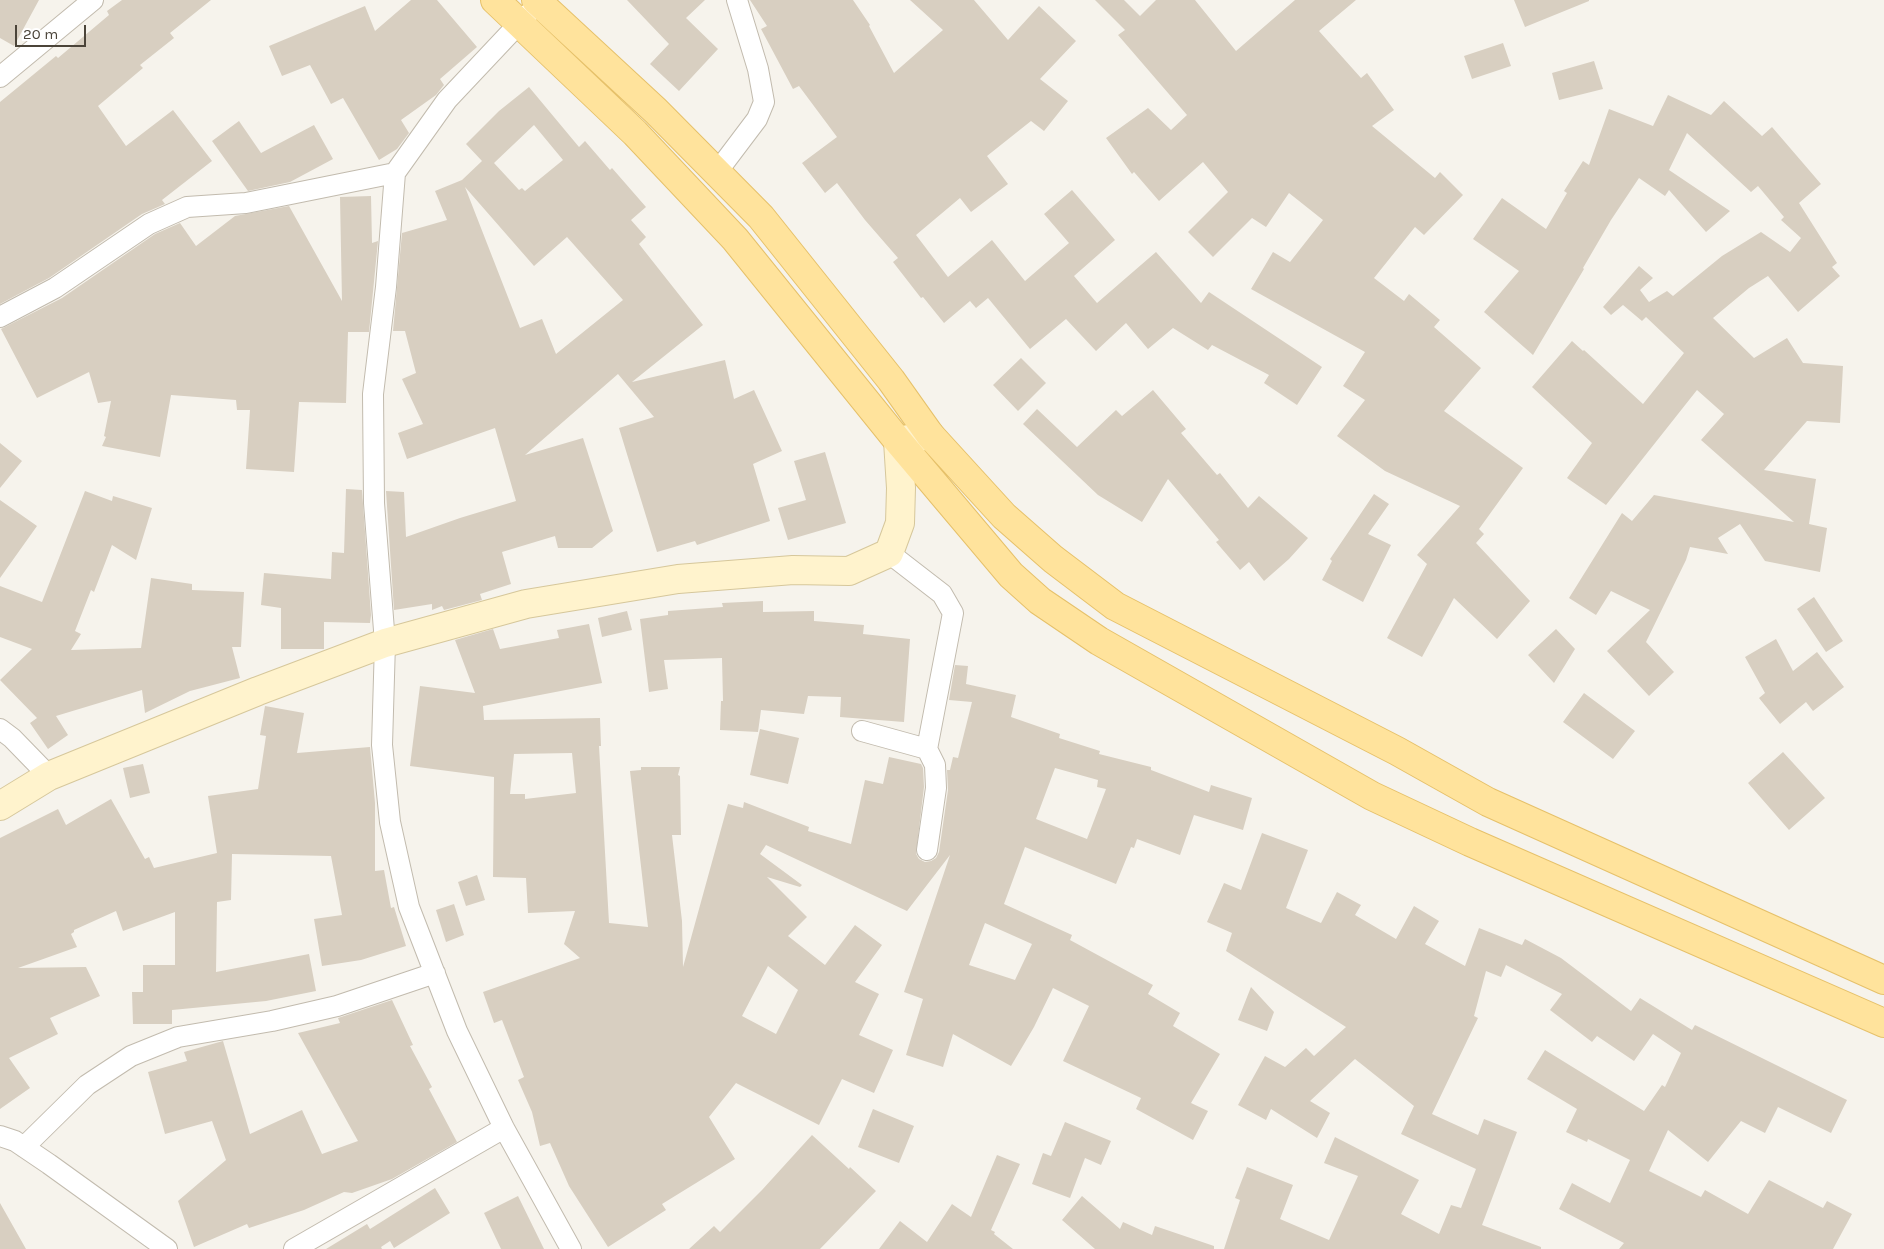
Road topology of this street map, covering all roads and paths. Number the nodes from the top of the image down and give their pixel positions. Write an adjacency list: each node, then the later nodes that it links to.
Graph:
1 (93, 0): 6 (street)
2 (495, 0): 5 (main road)
3 (737, 0): 7 (street)
4 (537, 1): 5 (street); 7 (main road)
5 (520, 23): 8 (street); 11 (main road)
6 (0, 77)
7 (717, 172): 10 (main road)
8 (395, 173): 9 (street); 13 (street)
9 (0, 317)
10 (930, 435): 11 (street); 21 (main road)
11 (898, 441): 12 (street); 22 (main road)
12 (889, 554): 13 (street); 16 (street)
13 (385, 644): 17 (street); 20 (street)
14 (0, 729): 17 (street)
15 (862, 731): 16 (street)
16 (927, 749): 19 (street)
17 (48, 776): 18 (street)
18 (0, 806)
19 (927, 850)
20 (435, 973): 23 (street); 25 (street)
21 (1884, 980)
22 (1884, 1023)
23 (504, 1128): 27 (street); 28 (street)
24 (0, 1136): 25 (street)
25 (24, 1147): 26 (street)
26 (167, 1249)
27 (294, 1249)
28 (571, 1249)

